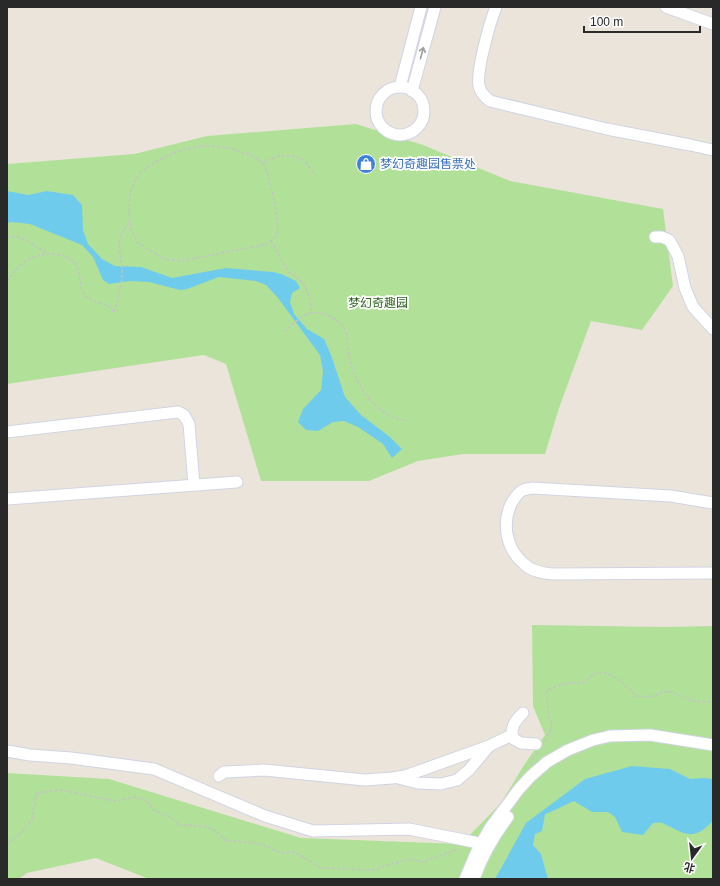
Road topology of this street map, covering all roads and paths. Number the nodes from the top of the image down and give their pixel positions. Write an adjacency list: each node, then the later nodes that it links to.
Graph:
1 (421, 7): 6 (street)
2 (435, 7): 7 (street, one-way to 2)
3 (496, 7): 8 (street)
4 (666, 7): 5 (street)
5 (713, 24)
6 (400, 87): 7 (street); 7 (street)
7 (412, 91)
8 (713, 150)
9 (262, 163): 10 (path); 11 (path); 14 (path)
10 (316, 175)
11 (130, 220): 14 (path); 15 (path)
12 (7, 237): 15 (path)
13 (655, 237): 18 (street)
14 (271, 241): 17 (path)
15 (49, 254): 16 (path)
16 (7, 281)
17 (312, 313): 19 (path); 20 (path)
18 (713, 329)
19 (285, 332)
20 (408, 421)
21 (7, 432): 23 (street)
22 (237, 482): 23 (street)
23 (194, 485): 24 (street)
24 (7, 499)
25 (713, 503): 26 (street)
26 (713, 572)
27 (713, 702): 30 (path)
28 (523, 713): 29 (street)
29 (512, 735): 30 (street); 32 (street)
30 (540, 745): 35 (path)
31 (713, 745): 40 (street)
32 (489, 746): 37 (street); 37 (street)
33 (7, 751): 38 (street)
34 (713, 752): 40 (street)
35 (527, 768)
36 (218, 776): 37 (street)
37 (398, 778)
38 (470, 841): 39 (path); 40 (street)
39 (7, 844)
40 (485, 844): 41 (street); 42 (street)
41 (466, 879)
42 (474, 879)

